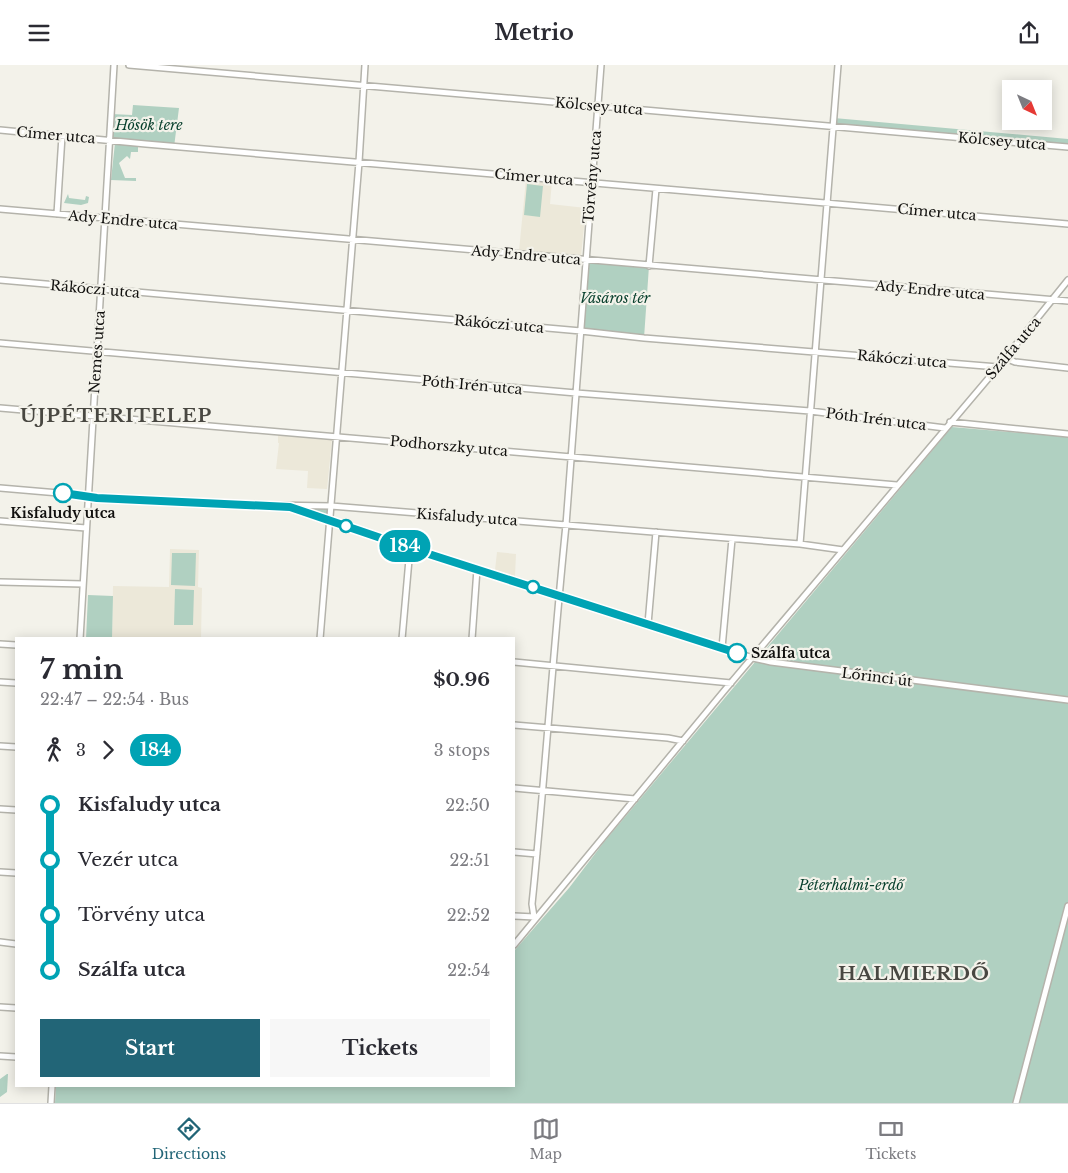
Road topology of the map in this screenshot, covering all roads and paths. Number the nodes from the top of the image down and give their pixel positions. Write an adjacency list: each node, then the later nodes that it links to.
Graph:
1 (114, 65): 11 (street, Nemes utca)
2 (129, 65): 6 (street, Kölcsey utca)
3 (365, 65): 6 (street)
4 (601, 65): 7 (street, Törvény utca)
5 (838, 65): 8 (street)
6 (363, 86): 7 (street, Kölcsey utca); 13 (street)
7 (598, 106): 8 (street, Kölcsey utca); 14 (street, Törvény utca)
8 (833, 127): 12 (street, Kölcsey utca); 16 (street)
9 (0, 130): 10 (street, Címer utca)
10 (62, 136): 11 (street, Címer utca); 18 (street)
11 (109, 141): 13 (street, Címer utca); 19 (street, Nemes utca)
12 (1068, 147)
13 (359, 162): 14 (street, Címer utca); 21 (street)
14 (591, 182): 15 (street, Címer utca); 22 (street, Törvény utca)
15 (656, 189): 16 (street, Címer utca); 23 (street)
16 (828, 203): 20 (street, Címer utca); 25 (street)
17 (0, 209): 18 (street, Ady Endre utca)
18 (57, 214): 19 (street, Ady Endre utca)
19 (106, 218): 21 (street, Ady Endre utca); 27 (street, Nemes utca)
20 (1068, 224)
21 (353, 240): 22 (street, Ady Endre utca); 30 (street)
22 (586, 260): 23 (street, Ady Endre utca); 31 (street, Törvény utca)
23 (649, 266): 25 (street, Ady Endre utca)
24 (0, 280): 27 (street, Rákóczi utca)
25 (821, 280): 28 (street, Ady Endre utca); 33 (street)
26 (1068, 280): 28 (street, Szálfa utca)
27 (100, 289): 30 (street, Rákóczi utca); 34 (street, Nemes utca)
28 (1052, 300): 29 (street, Ady Endre utca); 35 (street, Szálfa utca)
29 (1068, 301)
30 (346, 311): 31 (street, Rákóczi utca); 38 (street)
31 (581, 331): 33 (street, Rákóczi utca); 39 (street, Törvény utca)
32 (0, 343): 34 (street, Póth Irén utca)
33 (816, 351): 36 (street, Rákóczi utca); 41 (street)
34 (97, 352): 38 (street, Póth Irén utca); 42 (street, Nemes utca)
35 (1005, 358): 36 (street, Szálfa utca); 37 (street)
36 (998, 367): 43 (street, Szálfa utca)
37 (1068, 368)
38 (341, 373): 39 (street, Póth Irén utca); 46 (street)
39 (576, 393): 41 (street, Póth Irén utca); 47 (street, Törvény utca)
40 (0, 408): 42 (street, Podhorszky utca)
41 (810, 411): 44 (street, Póth Irén utca); 48 (street)
42 (92, 416): 46 (street, Podhorszky utca); 51 (street, Nemes utca)
43 (950, 422): 44 (street, Szálfa utca); 45 (street)
44 (944, 428): 49 (street, Szálfa utca)
45 (1068, 434)
46 (337, 436): 47 (street, Podhorszky utca); 52 (street)
47 (571, 457): 48 (street, Podhorszky utca); 56 (street, Törvény utca)
48 (806, 477): 49 (street, Podhorszky utca); 60 (street)
49 (897, 485): 62 (street, Szálfa utca)
50 (0, 488): 51 (street, Kisfaludy utca)
51 (88, 496): 53 (street, Kisfaludy utca); 57 (street, Nemes utca)
52 (331, 506): 53 (street, Kisfaludy utca); 55 (street); 56 (street, Kisfaludy utca)
53 (290, 507): 55 (street, Lőrinci út)
54 (0, 521): 57 (street)
55 (330, 521): 61 (street, Lőrinci út); 69 (street)
56 (566, 525): 58 (street, Kisfaludy utca); 66 (street, Törvény utca)
57 (86, 528): 65 (street, Nemes utca)
58 (656, 532): 59 (street, Kisfaludy utca); 67 (street)
59 (732, 539): 60 (street, Kisfaludy utca); 74 (street)
60 (800, 544): 62 (street, Kisfaludy utca)
61 (410, 548): 63 (street, Lőrinci út); 70 (street)
62 (843, 550): 75 (street, Szálfa utca)
63 (477, 569): 66 (street, Lőrinci út); 71 (street)
64 (0, 582): 65 (street)
65 (83, 584): 68 (street, Nemes utca)
66 (559, 595): 67 (street, Lőrinci út); 77 (street, Törvény utca)
67 (648, 624): 74 (street, Lőrinci út)
68 (80, 637)
69 (320, 637)
70 (402, 637)
71 (472, 637)
72 (0, 644): 73 (street)
73 (15, 645)
74 (722, 648): 75 (street, Lőrinci út)
75 (753, 658): 80 (street, Szálfa utca); 81 (street, Lőrinci út)
76 (515, 662): 77 (street)
77 (553, 665): 80 (street); 83 (street, Törvény utca)
78 (0, 682): 79 (street)
79 (15, 683)
80 (731, 683): 84 (street, Szálfa utca)
81 (1068, 700)
82 (515, 725): 83 (street)
83 (549, 728): 84 (street); 88 (street, Törvény utca)
84 (683, 741): 89 (street, Szálfa utca)
85 (0, 746): 86 (street)
86 (15, 747)
87 (515, 788): 88 (street)
88 (544, 791): 89 (street); 93 (street, Törvény utca)
89 (635, 799): 98 (street, Szálfa utca)
90 (0, 809): 91 (street)
91 (15, 810)
92 (515, 852): 93 (street)
93 (538, 854): 98 (street, Törvény utca)
94 (0, 872): 95 (street)
95 (15, 873)
96 (1068, 906): 108 (street)
97 (515, 916): 98 (street)
98 (536, 918): 101 (street, Szálfa utca)
99 (0, 942): 100 (street)
100 (15, 944)
101 (515, 944)
102 (0, 1007): 103 (street)
103 (15, 1008)
104 (0, 1056): 105 (street)
105 (15, 1057)
106 (52, 1087): 107 (street)
107 (51, 1103)
108 (1016, 1103)

